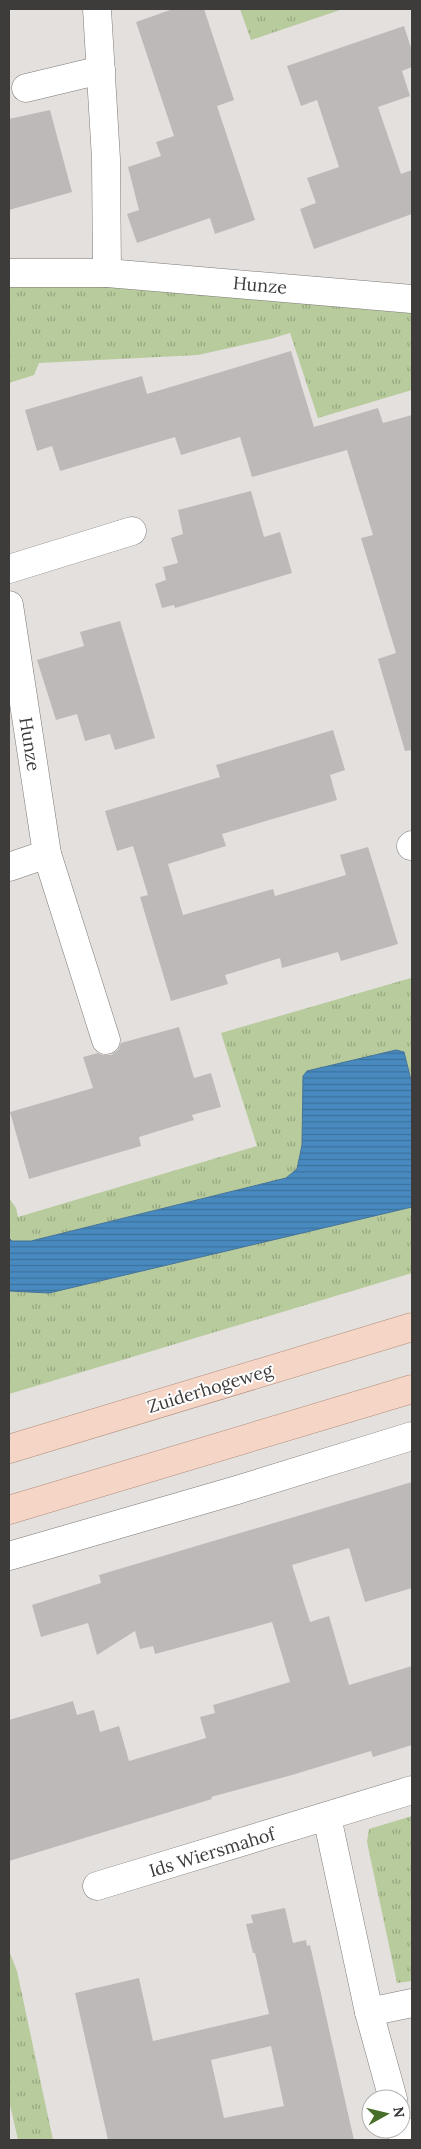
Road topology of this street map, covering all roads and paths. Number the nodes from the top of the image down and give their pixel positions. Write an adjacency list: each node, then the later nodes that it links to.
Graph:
1 (96, 9): 2 (street)
2 (101, 70): 3 (street); 5 (street)
3 (26, 88)
4 (9, 273): 5 (street, Hunze)
5 (107, 273): 6 (street, Hunze)
6 (412, 299)
7 (132, 531): 8 (street)
8 (9, 569)
9 (9, 605): 10 (street, Hunze)
10 (47, 854): 11 (street); 12 (street, Hunze)
11 (9, 866)
12 (106, 1040)
13 (412, 1327): 16 (main road, Zuiderhogeweg)
14 (412, 1389): 17 (main road)
15 (412, 1436): 18 (street)
16 (9, 1449)
17 (9, 1510)
18 (9, 1556)
19 (412, 1790): 20 (street, Ids Wiersmahof)
20 (327, 1817): 21 (street, Ids Wiersmahof); 23 (street)
21 (97, 1886)
22 (412, 2003): 23 (street)
23 (369, 2012): 24 (street)
24 (390, 2089)

